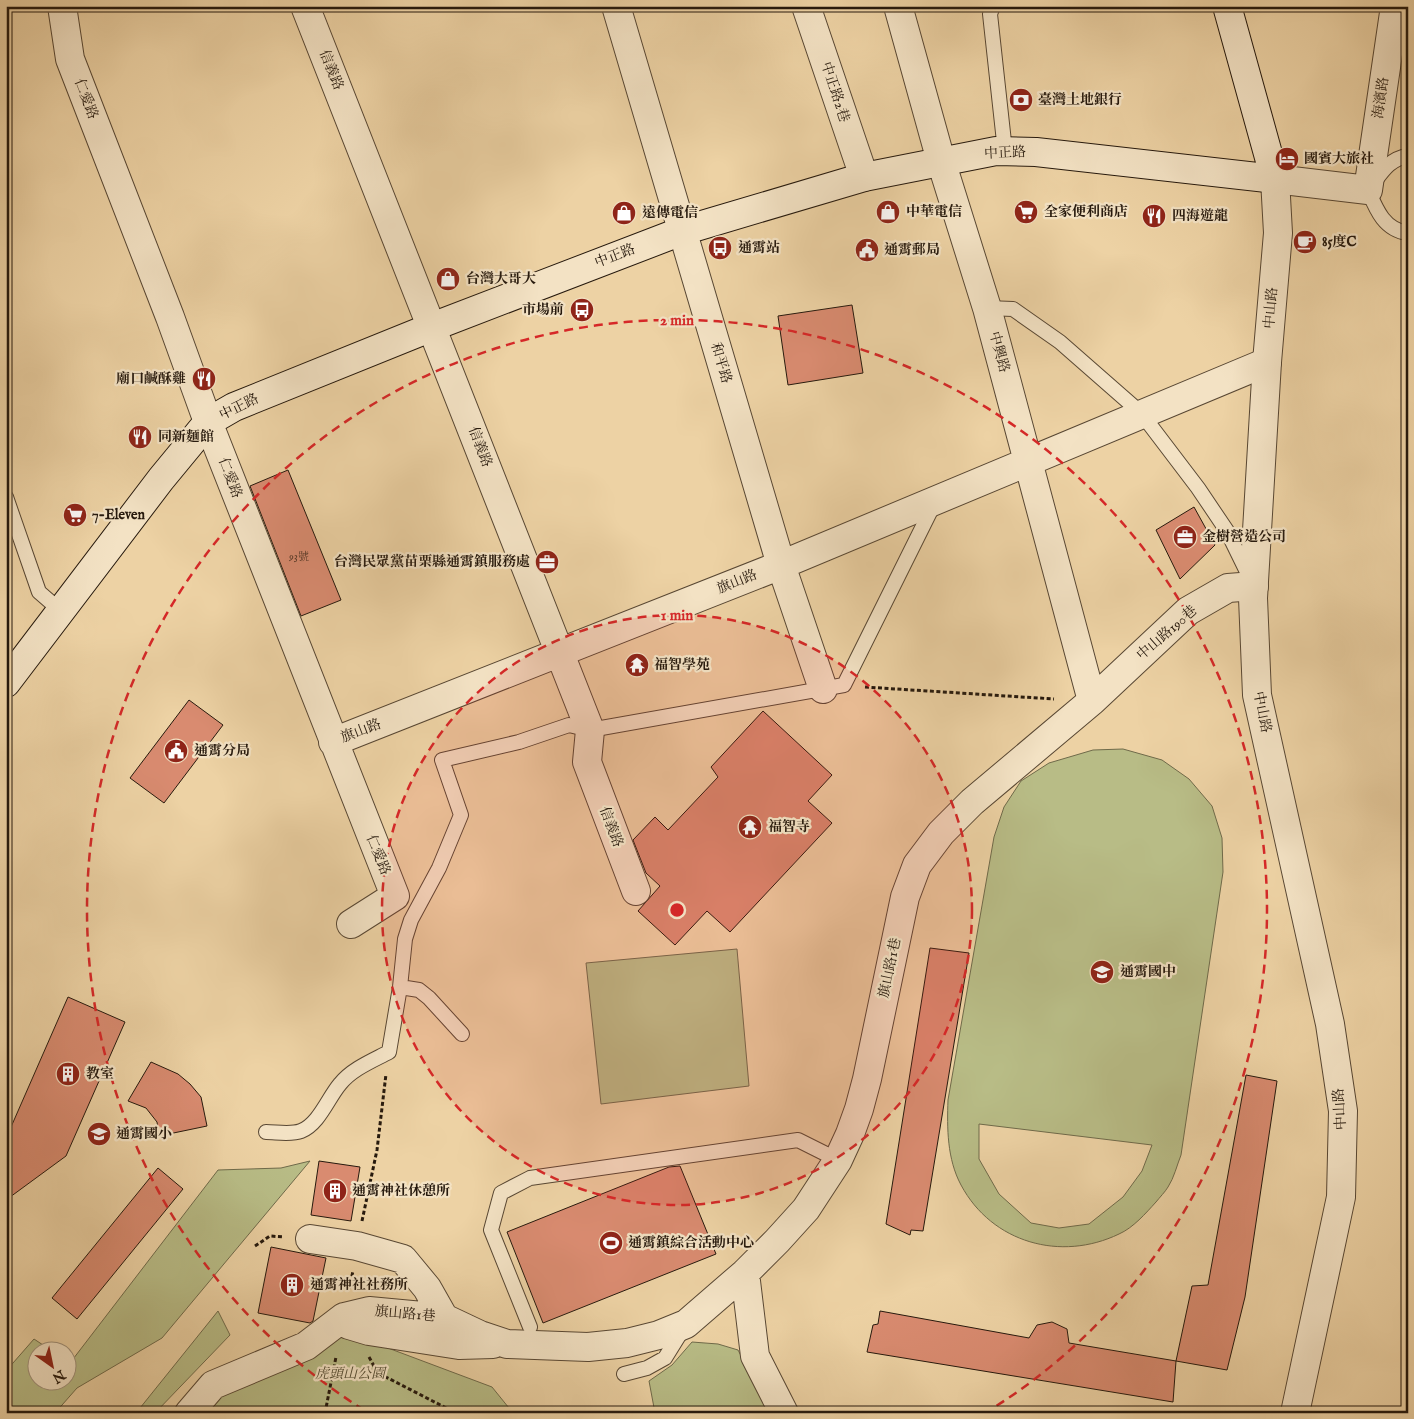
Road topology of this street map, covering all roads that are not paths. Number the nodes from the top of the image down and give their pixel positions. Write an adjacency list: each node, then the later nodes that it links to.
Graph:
1 (62, 6): 21 (street, 仁愛路)
2 (305, 6): 18 (street, 信義路)
3 (616, 6): 15 (street, 和平路)
4 (806, 6): 12 (street, 中正路2巷)
5 (898, 6): 11 (street, 中興路)
6 (993, 6): 9 (lane)
7 (1227, 6): 13 (street, 中山路)
8 (1395, 6): 14 (street, 海濱路)
9 (1005, 151): 11 (street, 中正路); 13 (street, 中正路)
10 (1408, 156): 14 (lane)
11 (941, 161): 12 (street, 中正路); 17 (street, 中興路)
12 (864, 177): 15 (street, 中正路)
13 (1275, 179): 14 (street, 中正路); 19 (street, 中山路)
14 (1368, 190): 16 (lane)
15 (682, 231): 18 (street, 中正路); 25 (street, 和平路)
16 (1408, 233)
17 (987, 308): 20 (lane); 22 (street, 中興路)
18 (432, 327): 21 (street, 中正路); 28 (street, 信義路)
19 (1266, 362): 20 (street, 旗山路); 26 (street, 中山路)
20 (1141, 413): 22 (street, 旗山路); 26 (lane)
21 (208, 422): 27 (street, 中正路); 33 (street, 仁愛路)
22 (1028, 462): 24 (street, 旗山路); 31 (street, 中興路)
23 (6, 497): 27 (lane)
24 (936, 500): 25 (street, 旗山路); 30 (lane)
25 (781, 564): 28 (street, 旗山路); 30 (street, 和平路)
26 (1254, 586): 31 (street, 中山路190巷); 50 (street, 中山路)
27 (62, 612): 29 (street, 中正路)
28 (560, 653): 32 (street, 信義路); 33 (street, 旗山路)
29 (6, 683)
30 (834, 687): 32 (lane)
31 (1092, 701): 39 (street, 旗山路1巷)
32 (590, 730): 34 (street, 信義路); 36 (lane)
33 (333, 742): 35 (street, 仁愛路)
34 (636, 891)
35 (351, 924)
36 (400, 987): 37 (lane); 38 (lane)
37 (462, 1034)
38 (266, 1132)
39 (838, 1160): 41 (street, 旗山路1巷); 45 (lane)
40 (310, 1239): 42 (street)
41 (745, 1273): 44 (street, 旗山路1巷); 49 (street)
42 (444, 1318): 43 (street, 旗山路1巷); 46 (street, 旗山路1巷)
43 (346, 1321): 46 (street); 48 (street, 旗山路1巷)
44 (686, 1324): 46 (street, 旗山路1巷); 47 (lane)
45 (530, 1326)
46 (507, 1344)
47 (624, 1374)
48 (189, 1413)
49 (784, 1413)
50 (1295, 1413)

